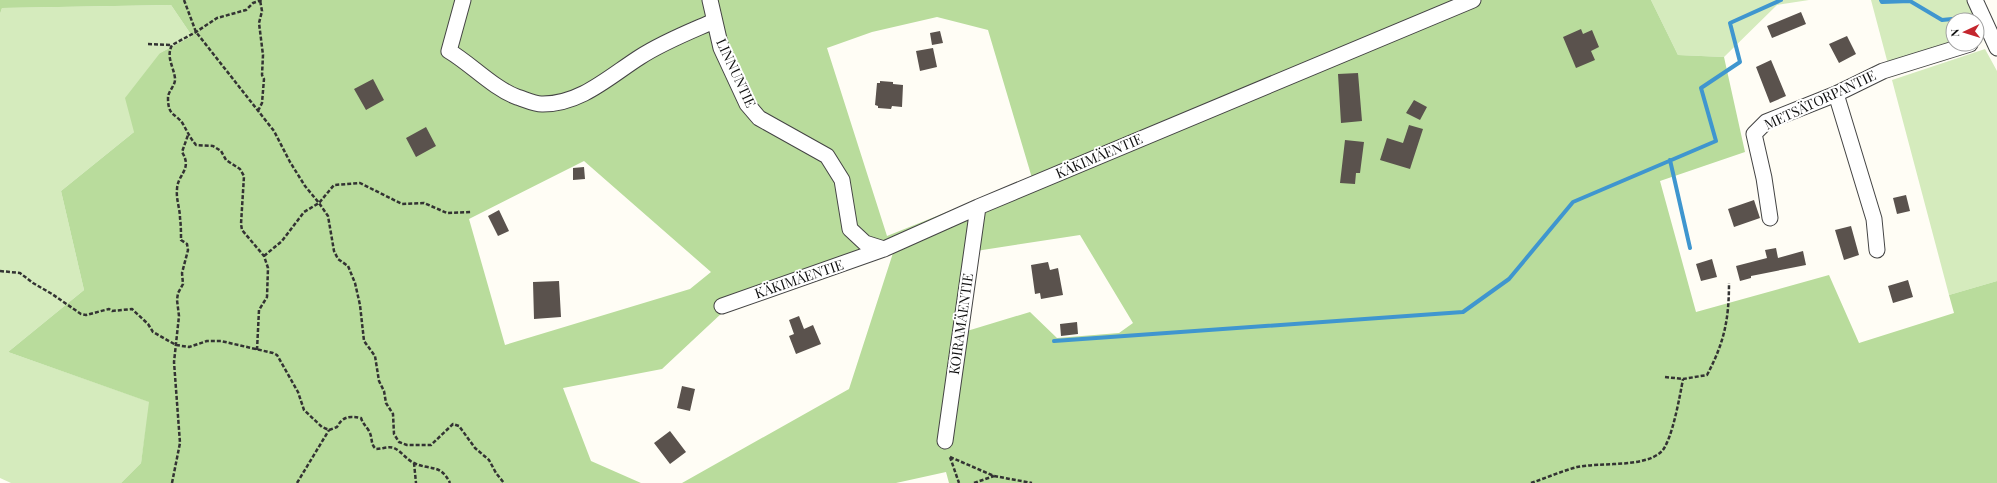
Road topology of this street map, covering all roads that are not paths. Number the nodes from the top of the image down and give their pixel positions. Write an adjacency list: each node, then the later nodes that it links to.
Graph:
1 (463, 0): 5 (street)
2 (710, 0): 5 (street, LINNUNTIE)
3 (1473, 0): 9 (street, KÄKIMÄENTIE)
4 (1978, 2): 6 (street)
5 (714, 21): 11 (street, LINNUNTIE)
6 (1988, 42)
7 (1945, 52): 8 (street, METSÄTORPANTIE)
8 (1836, 94): 10 (street, METSÄTORPANTIE); 12 (street)
9 (978, 207): 11 (street, KÄKIMÄENTIE); 14 (street, KOIRAMÄENTIE)
10 (1770, 218)
11 (884, 249): 13 (street, KÄKIMÄENTIE)
12 (1877, 250)
13 (722, 306)
14 (945, 441)

